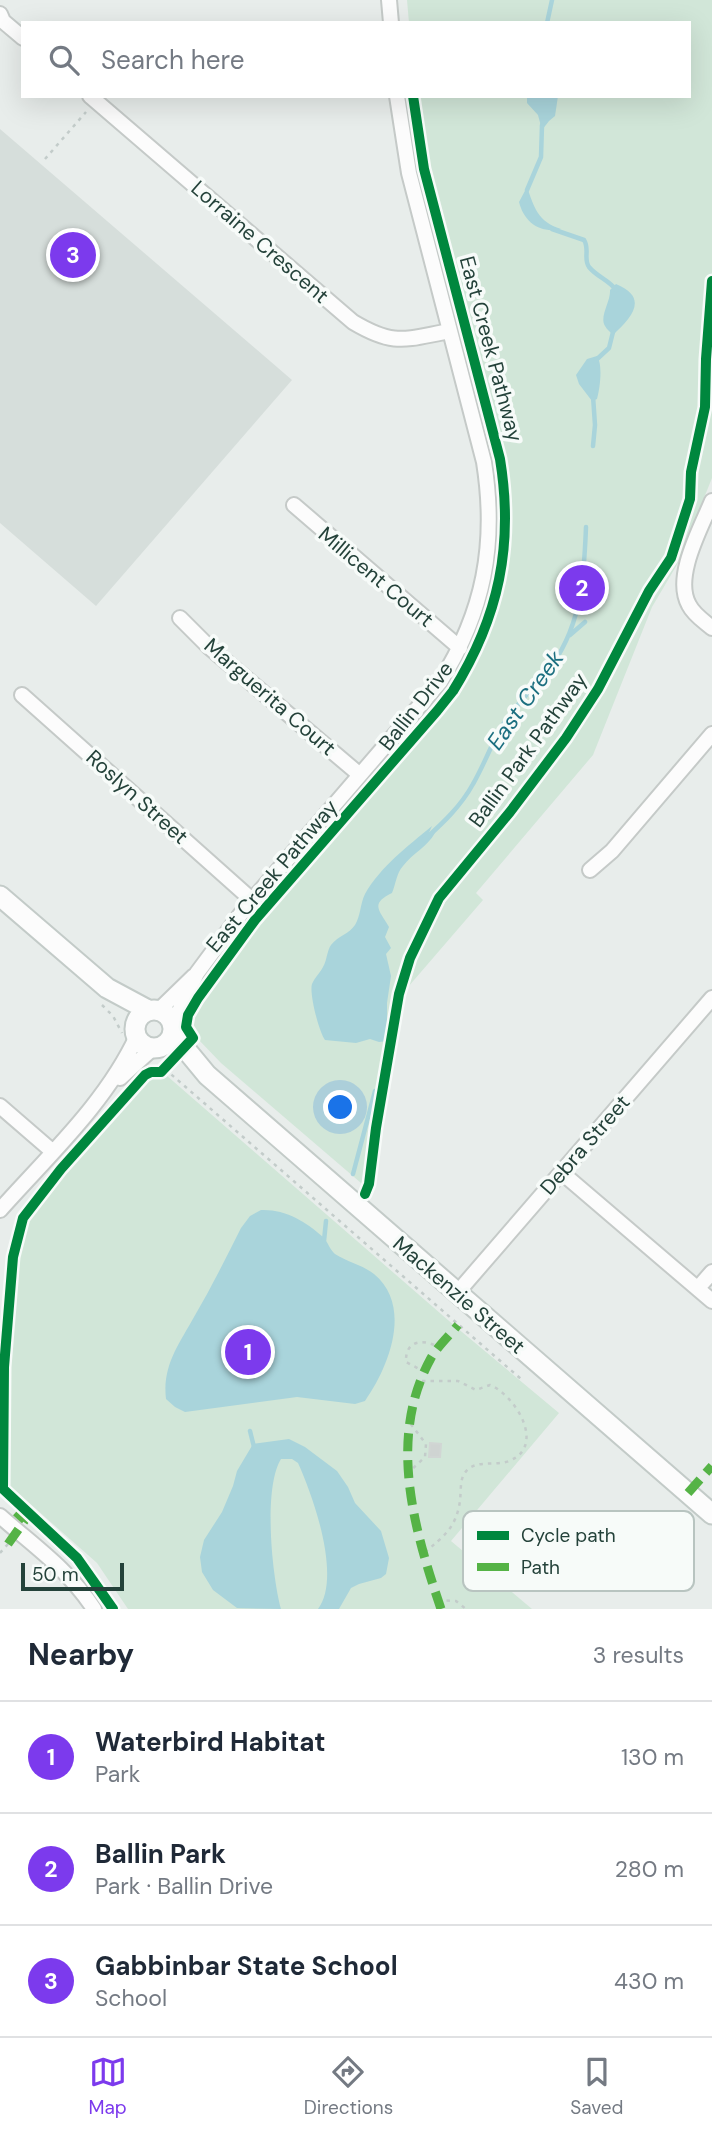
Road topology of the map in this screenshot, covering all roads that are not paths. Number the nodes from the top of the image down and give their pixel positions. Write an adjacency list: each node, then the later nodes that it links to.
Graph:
1 (389, 0): 3 (street)
2 (0, 15): 4 (street)
3 (391, 21)
4 (21, 36)
5 (397, 98): 7 (street, Ballin Drive)
6 (92, 99): 7 (street, Lorraine Crescent)
7 (450, 331): 12 (street, Ballin Drive)
8 (712, 500): 11 (street)
9 (294, 505): 12 (street, Millicent Court)
10 (180, 618): 15 (street, Marguerita Court)
11 (712, 628)
12 (460, 648): 15 (street, Ballin Drive)
13 (22, 695): 18 (street, Roslyn Street)
14 (712, 734): 16 (street)
15 (360, 775): 18 (street, Ballin Drive)
16 (590, 870)
17 (0, 896): 19 (main road, Mackenzie Street)
18 (252, 900): 21 (street, Ballin Drive)
19 (107, 988): 21 (main road, Mackenzie Street); 22 (main road, Mackenzie Street)
20 (712, 998): 28 (street, Debra Street)
21 (163, 1018): 22 (main road); 23 (main road); 24 (main road, Mackenzie Street)
22 (136, 1031): 23 (main road, Mackenzie Street); 25 (street)
23 (164, 1055): 24 (main road, Mackenzie Street); 25 (street)
24 (207, 1075): 32 (main road, Mackenzie Street)
25 (103, 1093): 27 (street)
26 (0, 1106): 27 (street)
27 (52, 1151): 29 (street)
28 (561, 1172): 31 (street); 32 (street, Debra Street)
29 (0, 1210)
30 (712, 1272): 31 (street)
31 (698, 1288): 33 (street)
32 (457, 1293): 34 (main road, Mackenzie Street)
33 (712, 1301)
34 (712, 1514)
35 (2, 1523): 36 (street)
36 (94, 1609)

